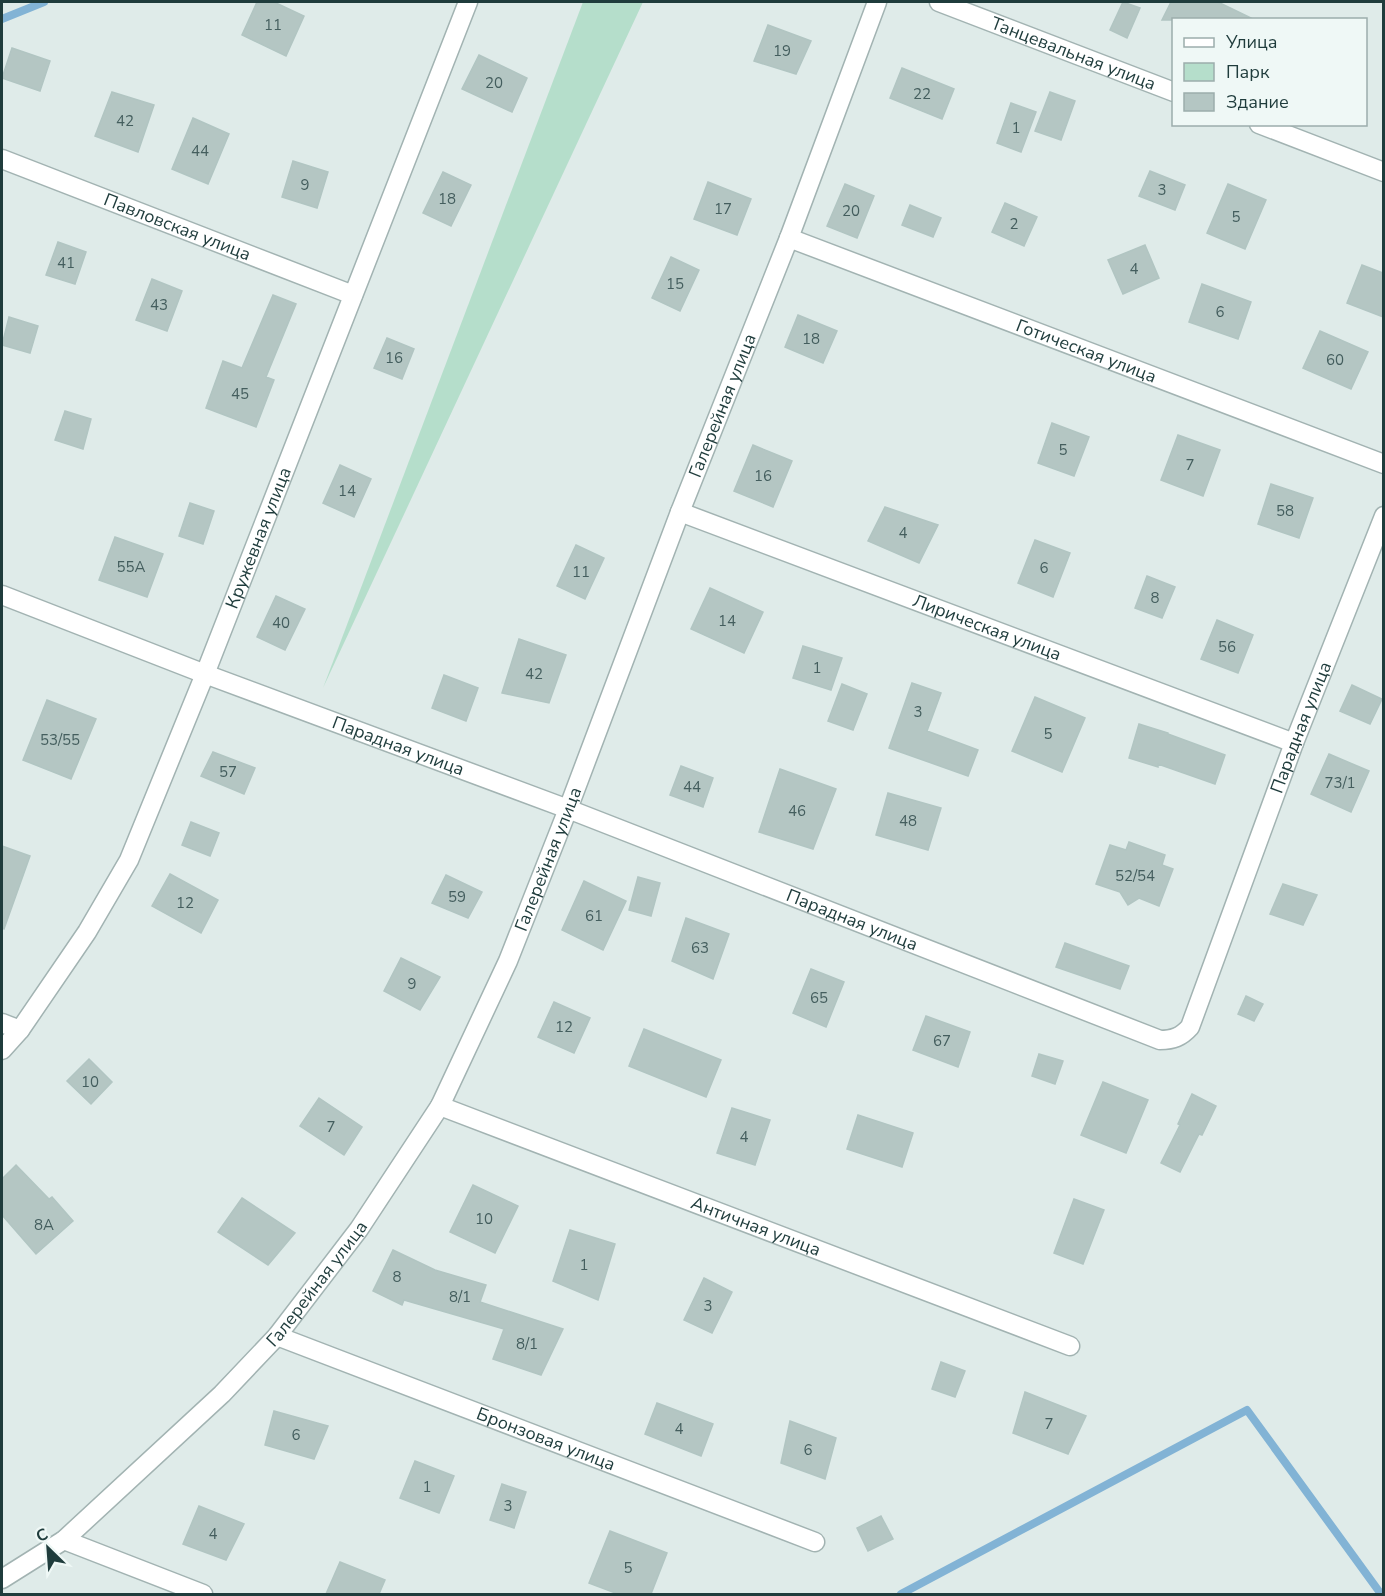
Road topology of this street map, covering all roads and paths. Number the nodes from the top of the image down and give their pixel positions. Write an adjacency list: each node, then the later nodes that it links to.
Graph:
1 (468, 2): 9 (street, Кружевная улица)
2 (877, 2): 8 (street, Галерейная улица)
3 (939, 2): 4 (street, Танцевальная улица)
4 (1172, 92)
5 (1264, 126): 7 (street)
6 (2, 159): 9 (street, Павловская улица)
7 (1383, 172)
8 (789, 238): 10 (street, Готическая улица); 11 (street, Галерейная улица)
9 (353, 295): 14 (street, Кружевная улица)
10 (1383, 464)
11 (680, 512): 15 (street, Лирическая улица); 16 (street, Галерейная улица)
12 (1383, 516): 15 (street, Парадная улица)
13 (2, 595): 14 (street, Парадная улица)
14 (205, 674): 16 (street, Парадная улица); 18 (street, Кружевная улица)
15 (1294, 743): 16 (street, Парадная улица)
16 (568, 808): 20 (street, Галерейная улица)
17 (2, 1023): 18 (street)
18 (20, 1030): 19 (street, Кружевная улица)
19 (2, 1050)
20 (440, 1106): 21 (street, Галерейная улица); 22 (street, Античная улица)
21 (277, 1336): 23 (street, Галерейная улица); 24 (street, Бронзовая улица)
22 (1070, 1346)
23 (64, 1540): 25 (street, Галерейная улица); 26 (street)
24 (815, 1542)
25 (2, 1579)
26 (203, 1594)

